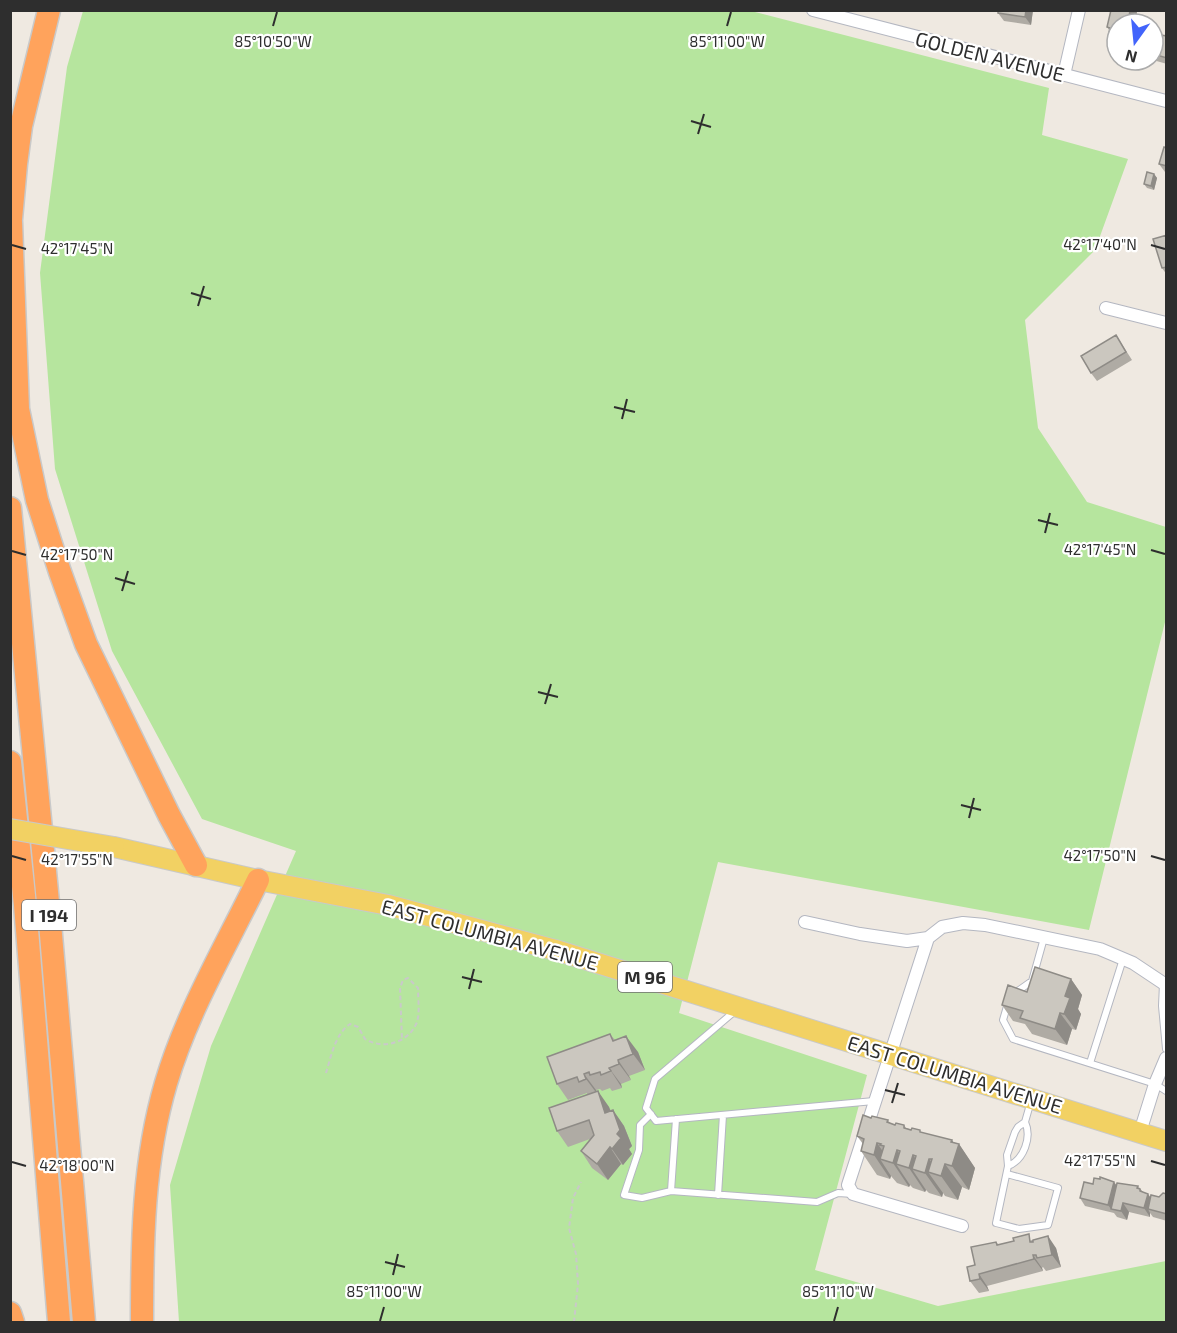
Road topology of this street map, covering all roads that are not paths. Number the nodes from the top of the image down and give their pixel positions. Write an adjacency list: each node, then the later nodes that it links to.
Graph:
1 (49, 10): 6 (highway)
2 (813, 10): 4 (street, GOLDEN AVENUE)
3 (1079, 10): 4 (street)
4 (1064, 75): 5 (street, GOLDEN AVENUE)
5 (1167, 101)
6 (11, 222): 7 (highway); 13 (highway)
7 (10, 230)
8 (1106, 308): 9 (street)
9 (1167, 323)
10 (10, 508): 44 (highway, I 194)
11 (10, 762): 43 (highway, I 194)
12 (10, 828): 13 (main road, EAST COLUMBIA AVENUE / M 96, bridge)
13 (196, 865): 14 (main road, EAST COLUMBIA AVENUE / M 96)
14 (258, 880): 20 (main road, EAST COLUMBIA AVENUE / M 96); 45 (highway)
15 (804, 922): 16 (street)
16 (928, 938): 17 (street); 22 (street)
17 (1044, 938): 18 (street); 24 (lane)
18 (1124, 958): 19 (street); 24 (lane)
19 (1165, 984): 21 (lane)
20 (740, 1007): 22 (main road, EAST COLUMBIA AVENUE / M 96); 29 (lane)
21 (1167, 1049)
22 (891, 1054): 27 (main road, EAST COLUMBIA AVENUE / M 96); 28 (street)
23 (1167, 1058): 25 (street)
24 (1090, 1063): 25 (lane)
25 (1155, 1084): 26 (lane); 33 (street)
26 (1167, 1091)
27 (1032, 1098): 32 (lane); 33 (main road, EAST COLUMBIA AVENUE / M 96)
28 (876, 1100): 30 (lane); 38 (street)
29 (651, 1114): 31 (lane); 37 (lane)
30 (723, 1115): 31 (lane); 39 (lane)
31 (676, 1119): 37 (lane)
32 (1025, 1122): 35 (lane); 35 (lane)
33 (1140, 1132): 34 (main road, EAST COLUMBIA AVENUE / M 96)
34 (1167, 1141)
35 (1008, 1166): 36 (lane)
36 (1007, 1174): 36 (lane)
37 (671, 1191): 39 (lane)
38 (853, 1194): 39 (lane); 40 (street)
39 (718, 1195)
40 (962, 1226)
41 (10, 1313): 42 (highway)
42 (13, 1323)
43 (59, 1323)
44 (84, 1323)
45 (142, 1323)

